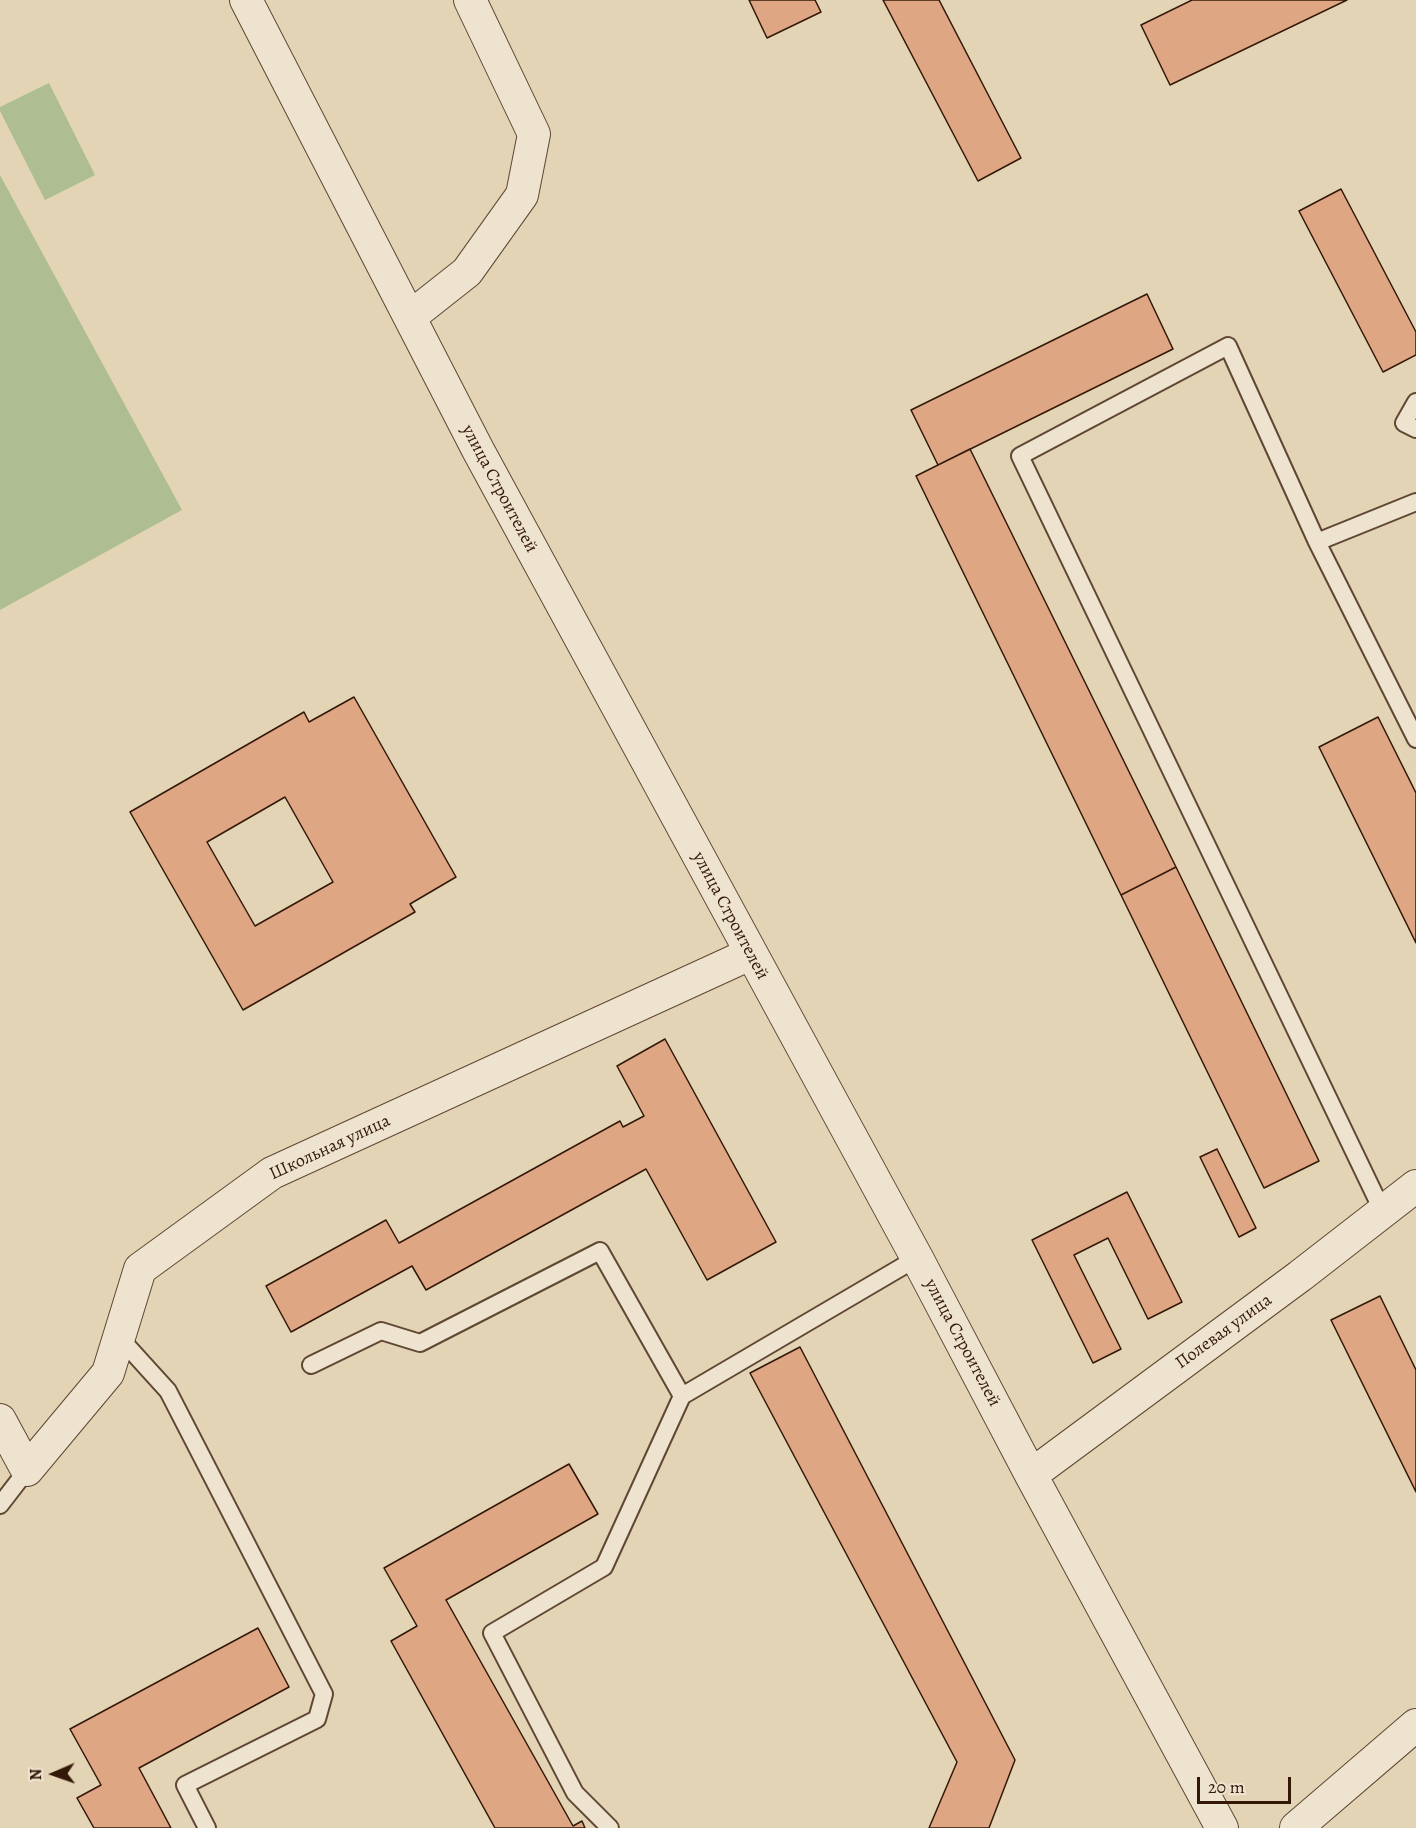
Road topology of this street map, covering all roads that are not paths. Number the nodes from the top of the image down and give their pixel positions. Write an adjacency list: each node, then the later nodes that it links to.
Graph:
1 (246, 0): 3 (street, улица Строителей)
2 (470, 0): 3 (street)
3 (410, 317): 9 (street, улица Строителей)
4 (1416, 402): 5 (lane)
5 (1416, 429)
6 (1416, 502): 7 (lane)
7 (1317, 542): 8 (lane); 11 (lane)
8 (1416, 739)
9 (750, 954): 12 (street, улица Строителей); 13 (street, Школьная улица)
10 (1416, 1186): 11 (street, Полевая улица)
11 (1383, 1212): 18 (street, Полевая улица)
12 (917, 1258): 15 (lane); 18 (street, улица Строителей)
13 (119, 1337): 17 (street, Школьная улица); 21 (lane)
14 (311, 1365): 15 (lane)
15 (682, 1396): 22 (lane)
16 (0, 1420): 17 (street)
17 (27, 1470): 19 (lane)
18 (1031, 1475): 23 (street, улица Строителей)
19 (0, 1505)
20 (1416, 1725): 24 (street)
21 (207, 1828)
22 (610, 1828)
23 (1222, 1828)
24 (1296, 1828)

